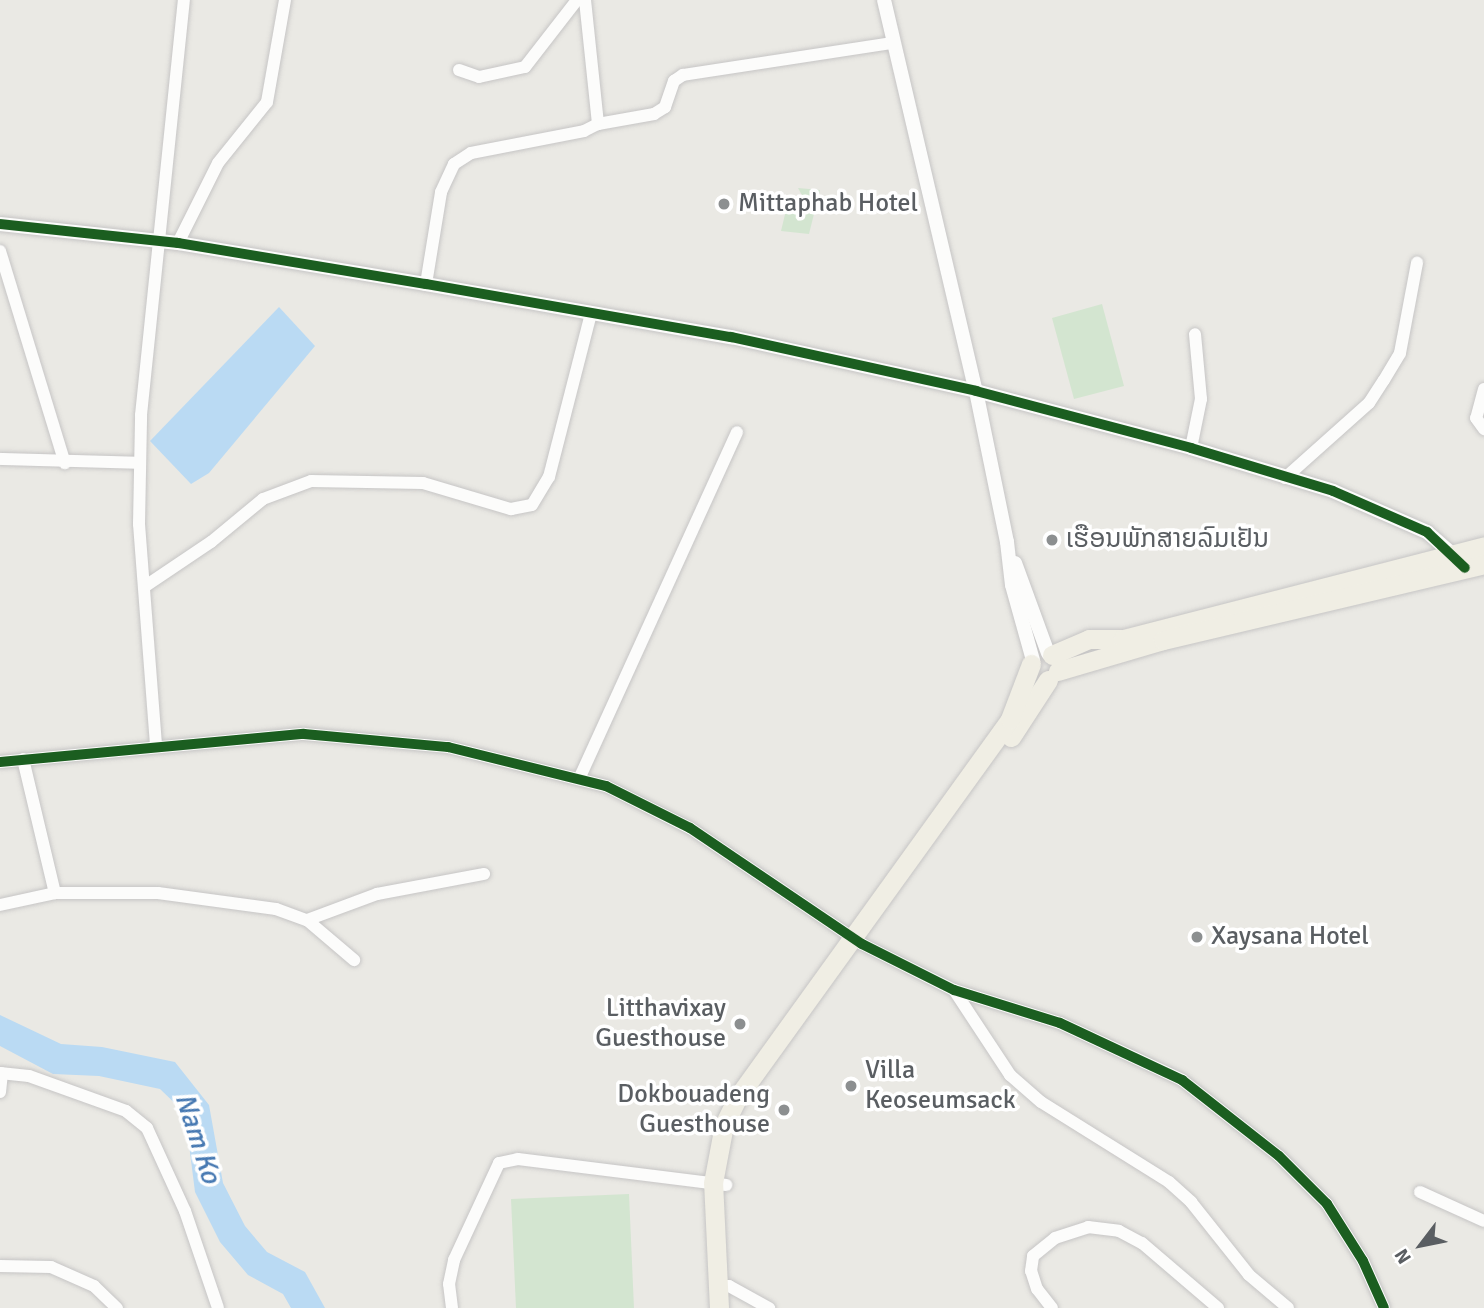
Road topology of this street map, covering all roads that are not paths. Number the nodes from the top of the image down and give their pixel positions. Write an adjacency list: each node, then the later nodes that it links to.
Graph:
1 (184, 0): 10 (street)
2 (285, 0): 11 (street)
3 (577, 0): 7 (street)
4 (585, 0): 8 (street)
5 (884, 0): 6 (street)
6 (892, 43): 8 (street); 18 (street)
7 (459, 71)
8 (598, 124): 14 (street)
9 (0, 225): 10 (street)
10 (156, 241): 11 (street); 24 (street)
11 (178, 243): 14 (street)
12 (0, 251): 23 (street)
13 (1418, 263): 25 (street)
14 (426, 284): 15 (street)
15 (591, 314): 18 (street); 28 (street)
16 (1195, 334): 21 (street)
17 (1484, 389): 19 (street)
18 (976, 391): 21 (street); 29 (street)
19 (1484, 429)
20 (737, 432): 33 (street)
21 (1191, 448): 25 (street)
22 (0, 458): 23 (street)
23 (65, 463): 24 (street)
24 (140, 463): 28 (street)
25 (1285, 478): 27 (street)
26 (1484, 546): 27 (highway)
27 (1468, 562): 29 (highway)
28 (144, 587): 30 (street)
29 (1045, 664): 38 (highway)
30 (156, 745): 31 (street); 33 (street)
31 (23, 759): 32 (street); 35 (street)
32 (0, 762)
33 (579, 779): 38 (street)
34 (484, 874): 37 (street)
35 (55, 893): 36 (street); 37 (street)
36 (0, 905)
37 (307, 920): 39 (street)
38 (857, 940): 40 (street); 43 (highway)
39 (354, 960)
40 (954, 990): 56 (street); 57 (street)
41 (1, 1073): 42 (street); 49 (street)
42 (0, 1092)
43 (720, 1184): 47 (highway); 50 (street)
44 (1420, 1192): 45 (street)
45 (1484, 1221)
46 (0, 1266): 48 (street)
47 (723, 1286): 51 (highway); 52 (highway); 53 (street)
48 (117, 1308)
49 (218, 1308)
50 (452, 1308)
51 (719, 1308)
52 (731, 1308)
53 (768, 1308)
54 (1052, 1308): 55 (street)
55 (1218, 1308)
56 (1288, 1308)
57 (1384, 1308)

